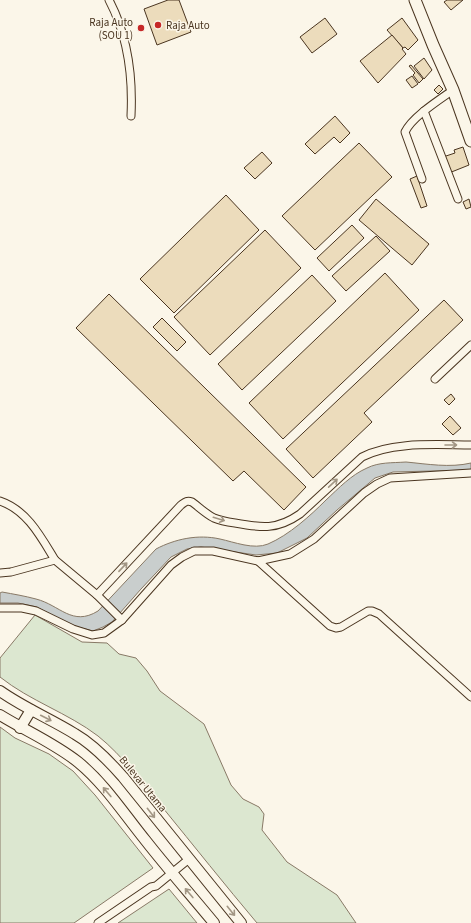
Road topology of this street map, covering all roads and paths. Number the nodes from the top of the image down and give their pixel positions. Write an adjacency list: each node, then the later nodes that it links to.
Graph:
1 (109, 0): 5 (street)
2 (415, 0): 3 (main road)
3 (453, 90): 4 (street); 6 (main road)
4 (424, 111): 7 (street); 8 (street)
5 (131, 116)
6 (471, 141)
7 (422, 179)
8 (458, 198)
9 (471, 345): 10 (street)
10 (435, 379)
11 (471, 445): 17 (street, one-way to 11)
12 (471, 473): 15 (street)
13 (0, 501): 14 (street)
14 (54, 560): 16 (street); 17 (street)
15 (258, 561): 19 (street); 21 (street)
16 (0, 573)
17 (97, 595): 19 (street)
18 (0, 608): 19 (street)
19 (120, 618)
20 (0, 692): 22 (main road, Bulevar Utama)
21 (471, 697)
22 (31, 710): 24 (main road); 25 (main road, Bulevar Utama, one-way to 25)
23 (0, 715): 24 (main road)
24 (20, 728): 26 (main road, one-way to 24)
25 (189, 859): 26 (street); 29 (main road, Bulevar Utama, one-way to 29)
26 (170, 874): 27 (street); 28 (main road, one-way to 26)
27 (98, 923)
28 (214, 923)
29 (241, 923)

